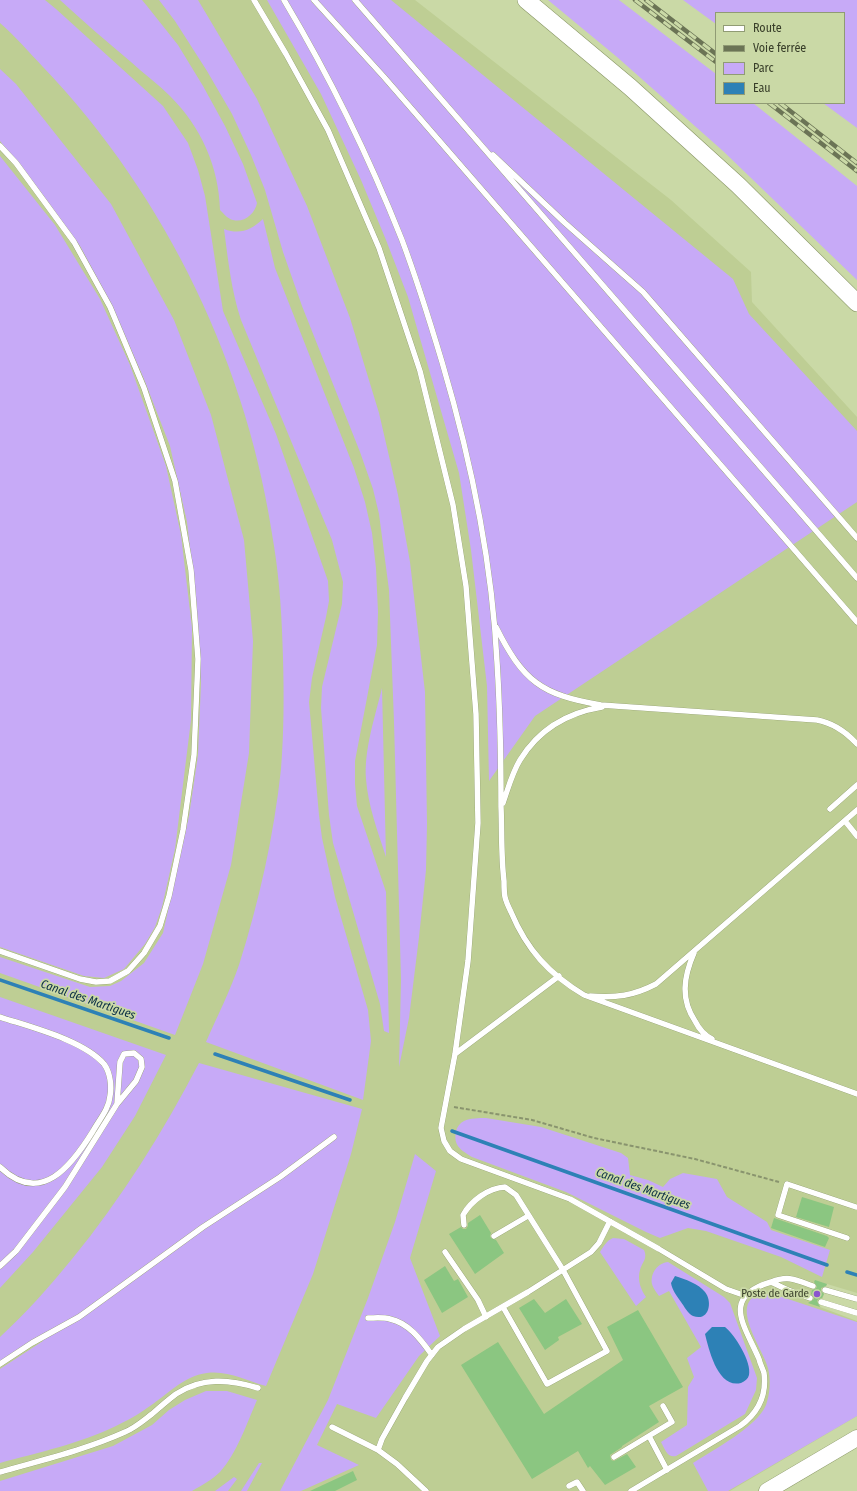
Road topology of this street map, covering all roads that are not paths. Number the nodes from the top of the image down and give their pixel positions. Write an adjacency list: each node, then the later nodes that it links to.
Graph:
1 (254, 0): 27 (lane)
2 (284, 0): 12 (lane)
3 (314, 0): 11 (lane)
4 (355, 0): 6 (lane)
5 (526, 0): 8 (main road)
6 (473, 135): 9 (lane); 10 (lane)
7 (0, 146): 21 (lane)
8 (857, 303)
9 (857, 538)
10 (857, 578)
11 (857, 622)
12 (495, 623): 13 (lane); 16 (lane)
13 (608, 706): 14 (lane); 16 (lane)
14 (857, 744)
15 (857, 785): 17 (lane)
16 (502, 809): 23 (lane)
17 (830, 809)
18 (857, 810): 19 (lane)
19 (845, 821): 20 (lane); 22 (lane)
20 (857, 836)
21 (0, 951)
22 (695, 951): 24 (lane); 26 (lane)
23 (558, 976): 24 (lane); 27 (lane)
24 (584, 995): 26 (lane)
25 (0, 1017): 31 (lane)
26 (722, 1046): 28 (lane)
27 (454, 1054): 34 (lane)
28 (857, 1094)
29 (117, 1104): 29 (lane); 39 (lane)
30 (334, 1137): 53 (lane)
31 (0, 1167)
32 (856, 1207): 37 (lane)
33 (528, 1216): 35 (lane); 36 (lane); 40 (lane)
34 (610, 1221): 40 (lane); 44 (lane)
35 (464, 1225)
36 (494, 1236)
37 (847, 1238)
38 (445, 1252): 50 (lane)
39 (0, 1266)
40 (563, 1270): 48 (lane); 48 (lane)
41 (771, 1282): 42 (lane); 44 (lane); 45 (lane)
42 (813, 1286)
43 (825, 1290): 46 (lane)
44 (746, 1296): 61 (lane)
45 (810, 1298)
46 (857, 1299)
47 (821, 1302): 49 (lane)
48 (503, 1306): 50 (lane)
49 (857, 1313)
50 (486, 1316): 52 (lane)
51 (368, 1318): 52 (lane)
52 (432, 1355): 59 (lane)
53 (0, 1364)
54 (258, 1388): 62 (lane)
55 (663, 1406): 57 (lane)
56 (332, 1427): 59 (lane)
57 (649, 1436): 60 (lane); 61 (lane)
58 (857, 1438): 67 (main road)
59 (378, 1450): 64 (lane)
60 (614, 1457)
61 (667, 1470): 66 (lane)
62 (0, 1472)
63 (569, 1486): 65 (lane)
64 (426, 1491)
65 (583, 1491)
66 (631, 1491)
67 (767, 1491)

